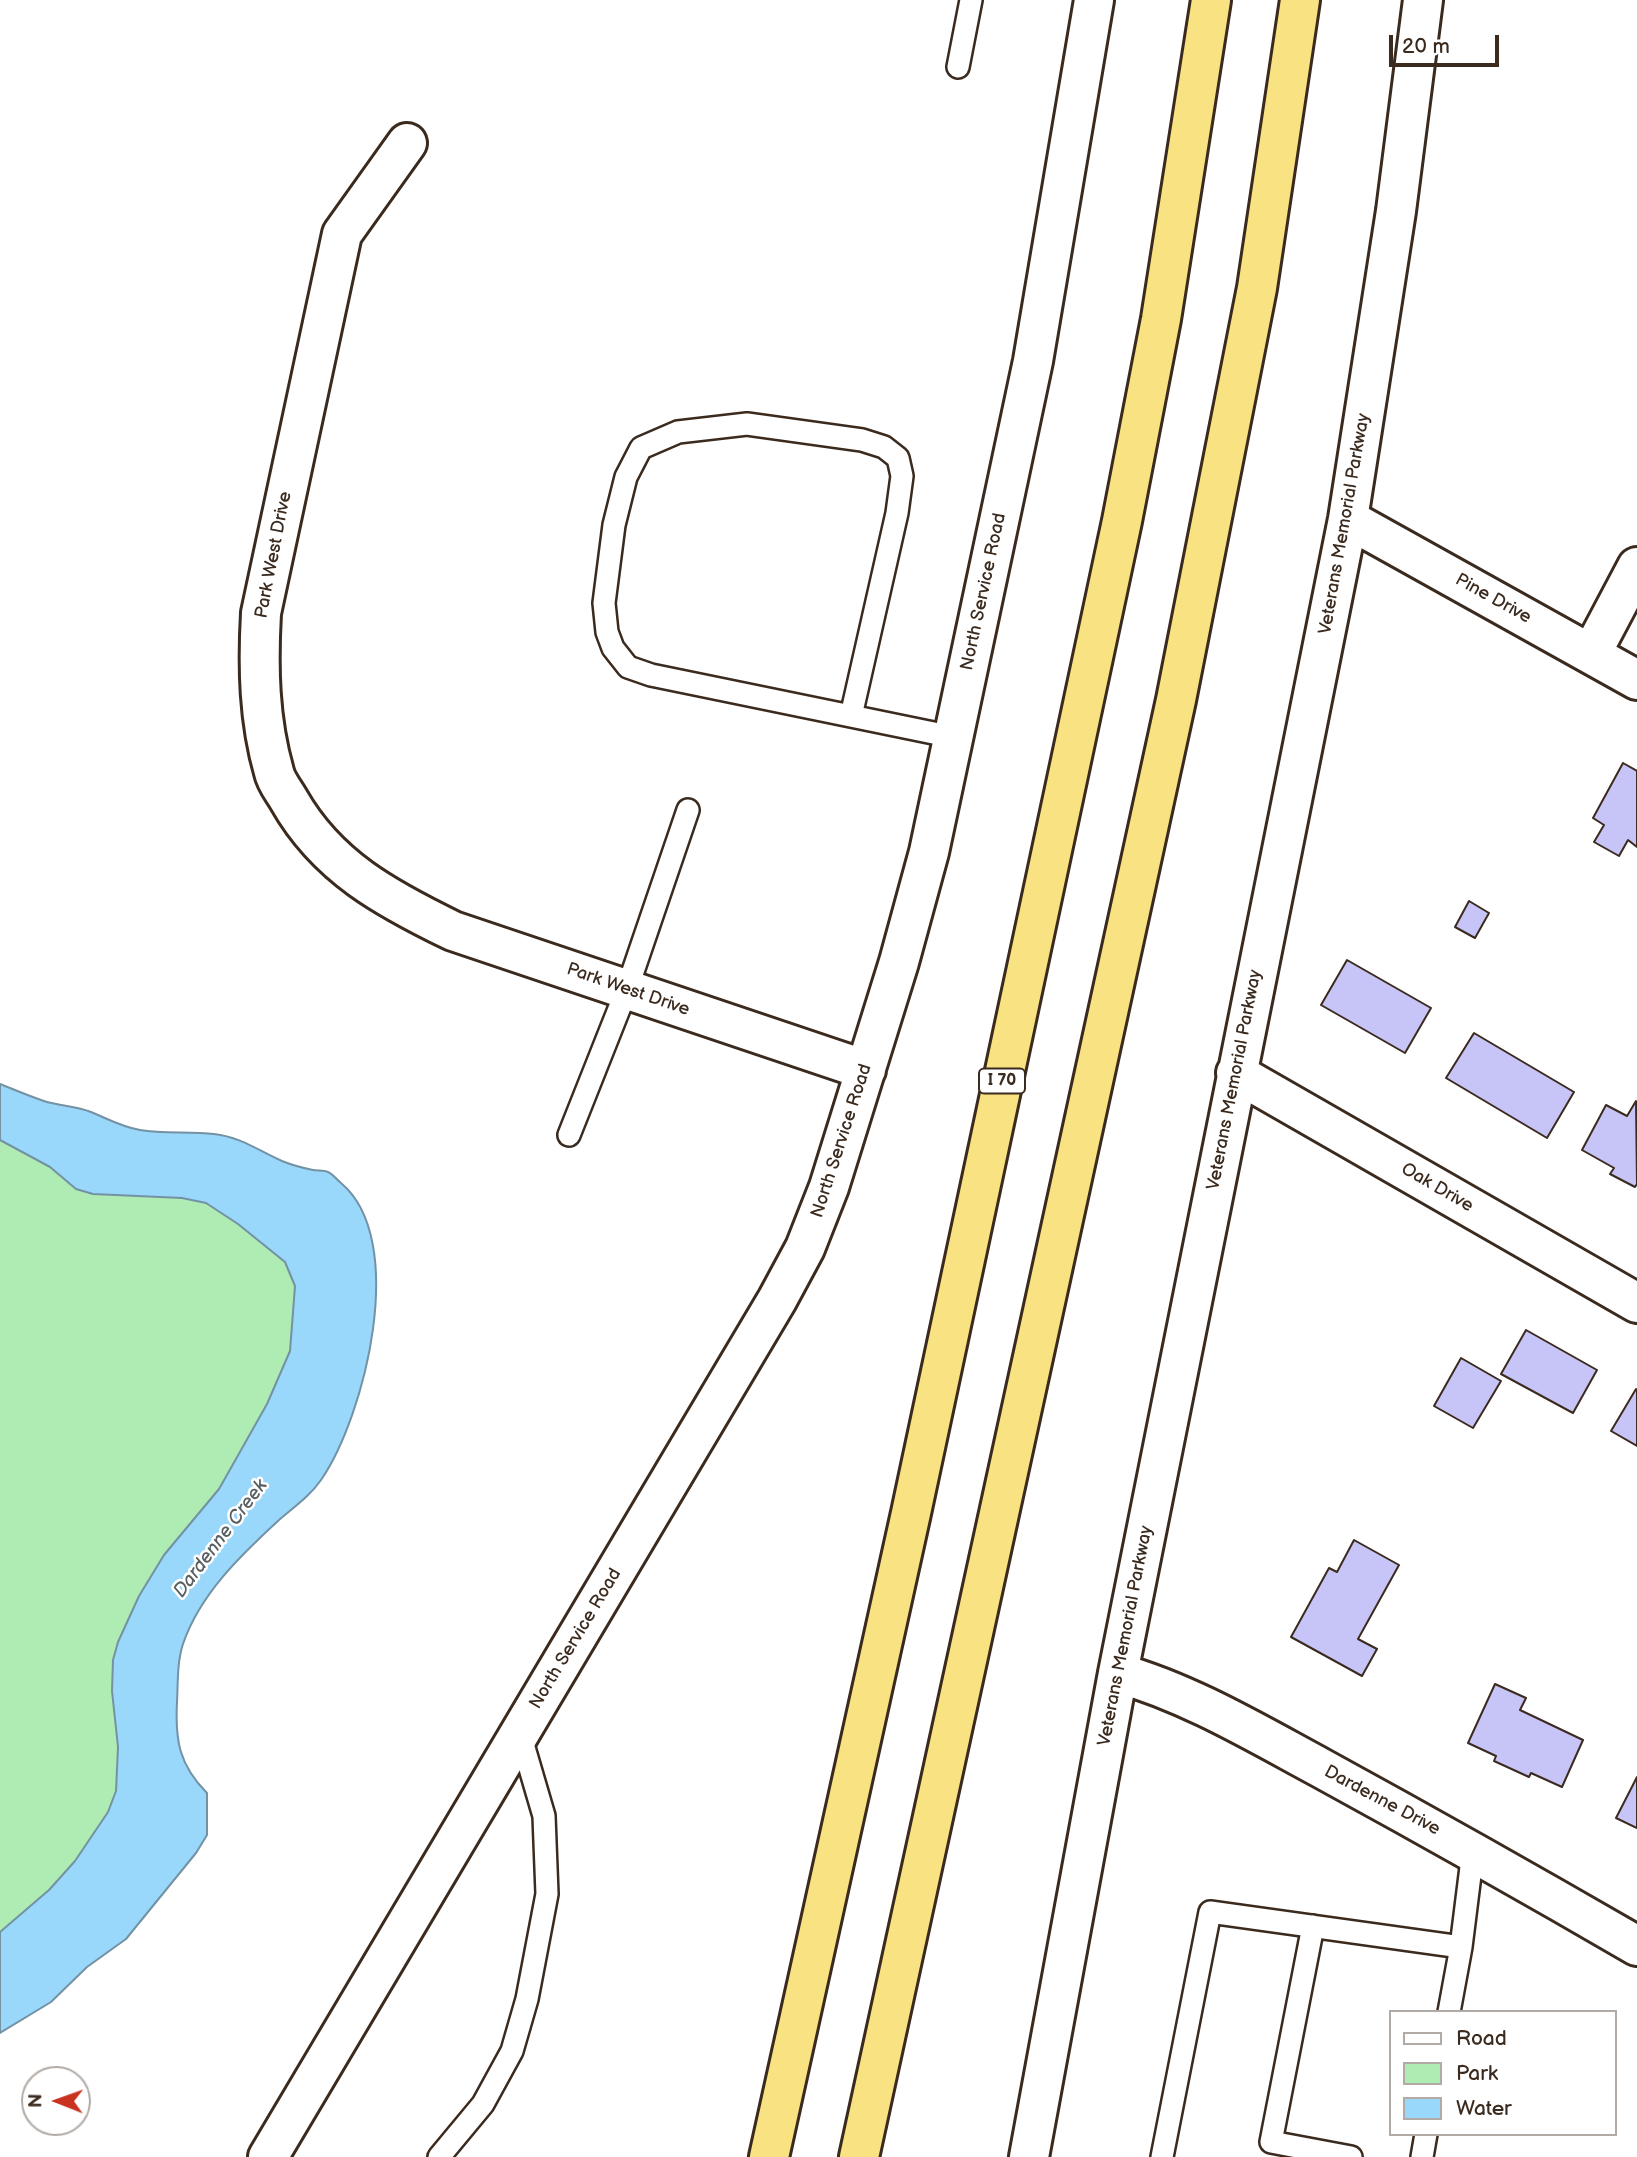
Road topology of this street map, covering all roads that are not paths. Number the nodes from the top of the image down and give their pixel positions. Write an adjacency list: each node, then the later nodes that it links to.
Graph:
1 (971, 0): 6 (lane)
2 (1094, 0): 13 (street, North Service Road)
3 (1211, 0): 31 (highway, I 70)
4 (1300, 0): 32 (highway)
5 (1423, 0): 8 (street, Veterans Memorial Parkway)
6 (958, 67)
7 (407, 143): 15 (street, Park West Drive)
8 (1348, 519): 10 (street, Pine Drive); 17 (street, Veterans Memorial Parkway)
9 (1637, 567): 10 (street)
10 (1591, 654): 11 (street, Pine Drive)
11 (1637, 680)
12 (851, 716): 12 (lane); 13 (lane)
13 (953, 737): 16 (street, North Service Road)
14 (688, 810): 15 (lane)
15 (627, 989): 16 (street, Park West Drive); 18 (lane)
16 (866, 1070): 21 (street, North Service Road)
17 (1236, 1073): 19 (street, Oak Drive); 20 (street, Veterans Memorial Parkway)
18 (569, 1135)
19 (1637, 1303)
20 (1118, 1673): 22 (street, Dardenne Drive); 33 (street, Veterans Memorial Parkway)
21 (520, 1734): 29 (street, North Service Road); 30 (lane)
22 (1474, 1851): 24 (street, Dardenne Drive); 25 (lane)
23 (1313, 1926): 25 (lane); 28 (lane); 34 (lane)
24 (1637, 1946)
25 (1461, 1947): 26 (lane)
26 (1449, 2010)
27 (1426, 2136): 36 (lane)
28 (1264, 2149): 35 (lane)
29 (268, 2157)
30 (439, 2157)
31 (769, 2157)
32 (859, 2157)
33 (1029, 2157)
34 (1162, 2157)
35 (1351, 2157)
36 (1422, 2157)

